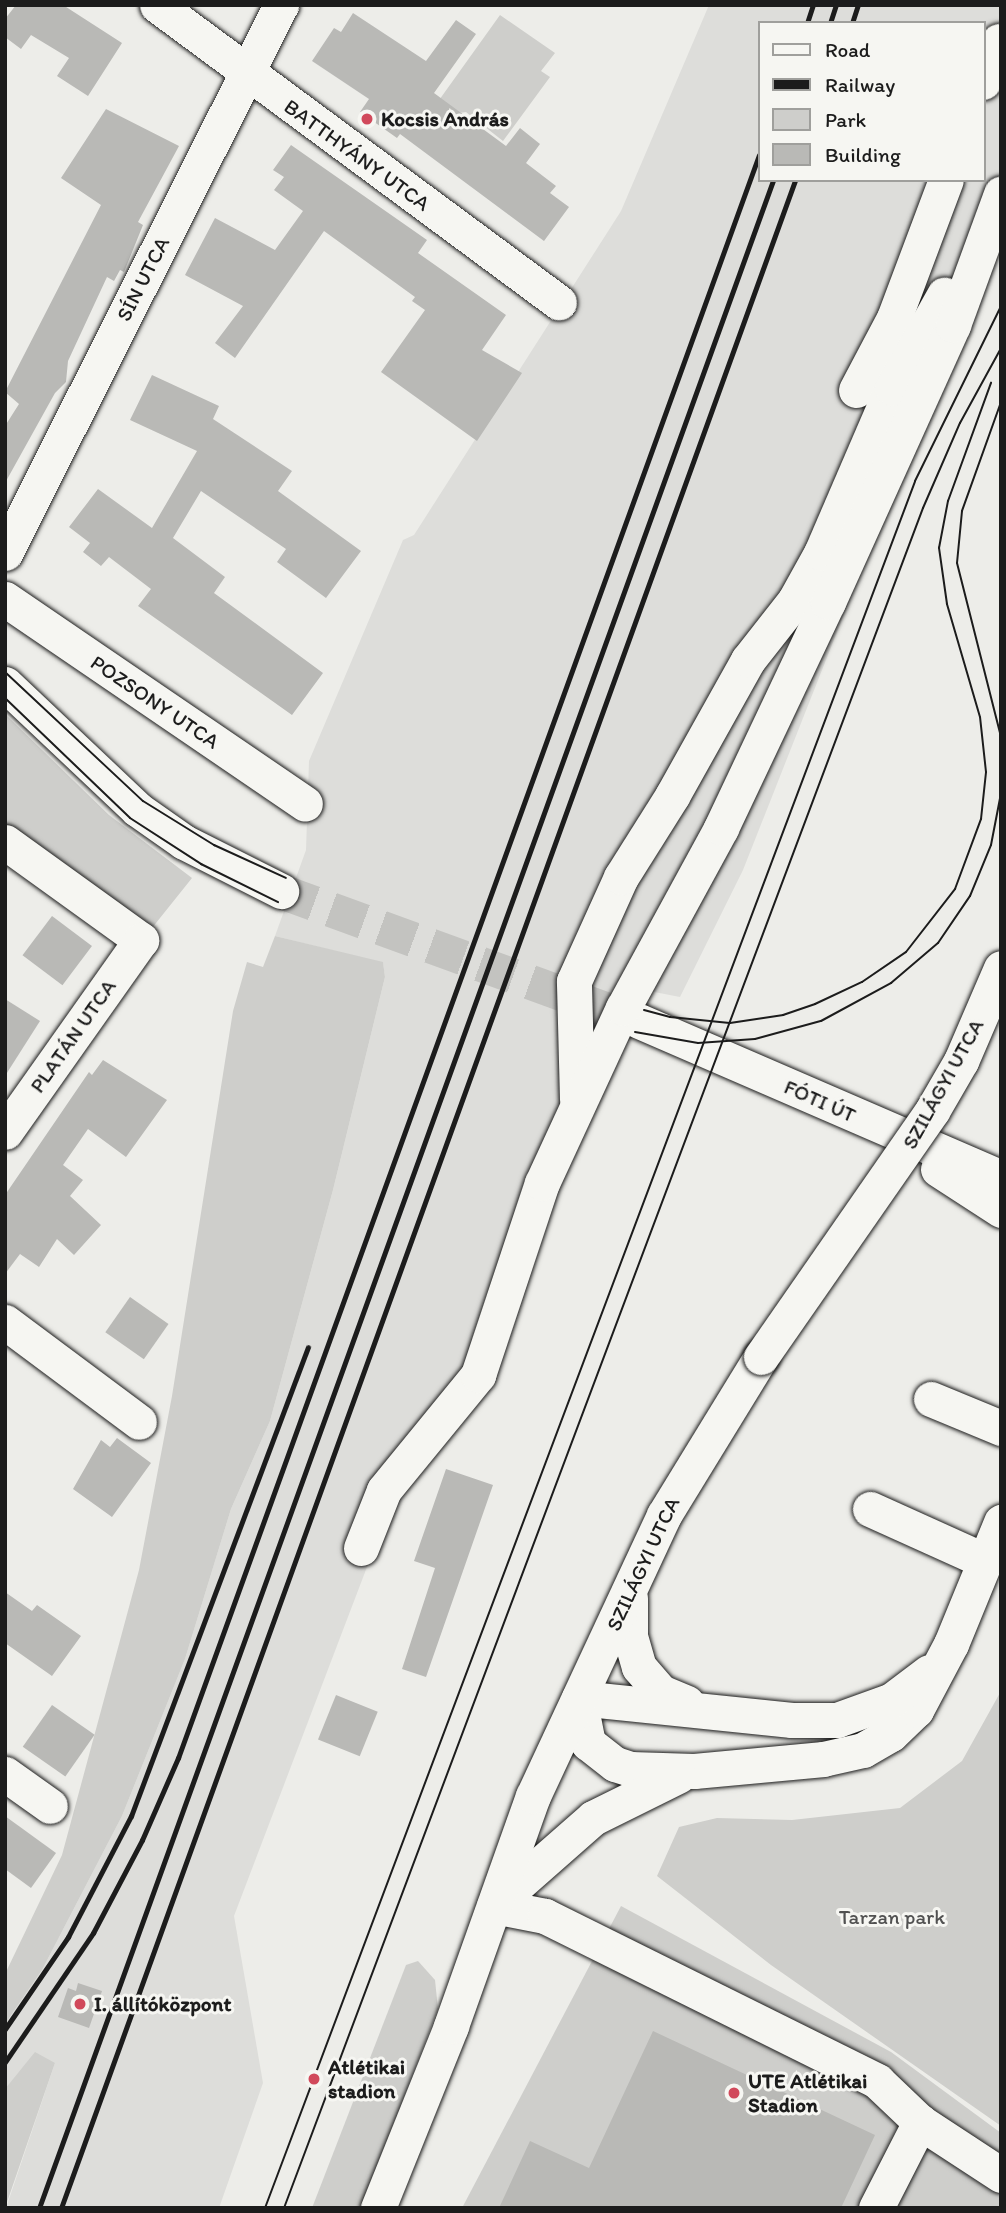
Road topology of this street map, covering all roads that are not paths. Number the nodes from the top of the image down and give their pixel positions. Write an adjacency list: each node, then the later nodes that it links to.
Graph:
1 (157, 5): 4 (street, BATTHYÁNY UTCA)
2 (281, 5): 4 (street, SÍN UTCA)
3 (1000, 41): 5 (street)
4 (246, 74): 8 (street, BATTHYÁNY UTCA); 10 (street, SÍN UTCA)
5 (985, 77)
6 (945, 182): 9 (street)
7 (1001, 194): 18 (street); 18 (street)
8 (559, 302)
9 (856, 390)
10 (5, 553)
11 (5, 599): 13 (street, POZSONY UTCA)
12 (5, 684): 15 (street)
13 (305, 804)
14 (5, 842): 20 (street, PLATÁN UTCA)
15 (281, 891)
16 (1001, 968): 31 (street, SZILÁGYI UTCA, bridge)
17 (639, 1021): 19 (street, FÓTI ÚT)
18 (577, 1109): 29 (street)
19 (872, 1124): 21 (street, FÓTI ÚT); 22 (street)
20 (5, 1132)
21 (1001, 1178)
22 (1001, 1210)
23 (5, 1322): 25 (street)
24 (931, 1399): 26 (street)
25 (139, 1422)
26 (1001, 1428)
27 (870, 1508): 30 (street)
28 (1001, 1522): 30 (street)
29 (361, 1548)
30 (985, 1561): 32 (street)
31 (630, 1591): 33 (street, SZILÁGYI UTCA); 34 (street)
32 (941, 1663): 34 (street); 35 (street)
33 (579, 1698): 34 (street); 35 (street); 38 (street, SZILÁGYI UTCA)
34 (727, 1713)
35 (694, 1770): 38 (street)
36 (5, 1774): 37 (street)
37 (50, 1806)
38 (494, 1906): 39 (street); 41 (street, SZILÁGYI UTCA)
39 (919, 2122): 40 (street); 42 (street)
40 (1001, 2175)
41 (378, 2208)
42 (876, 2208)

